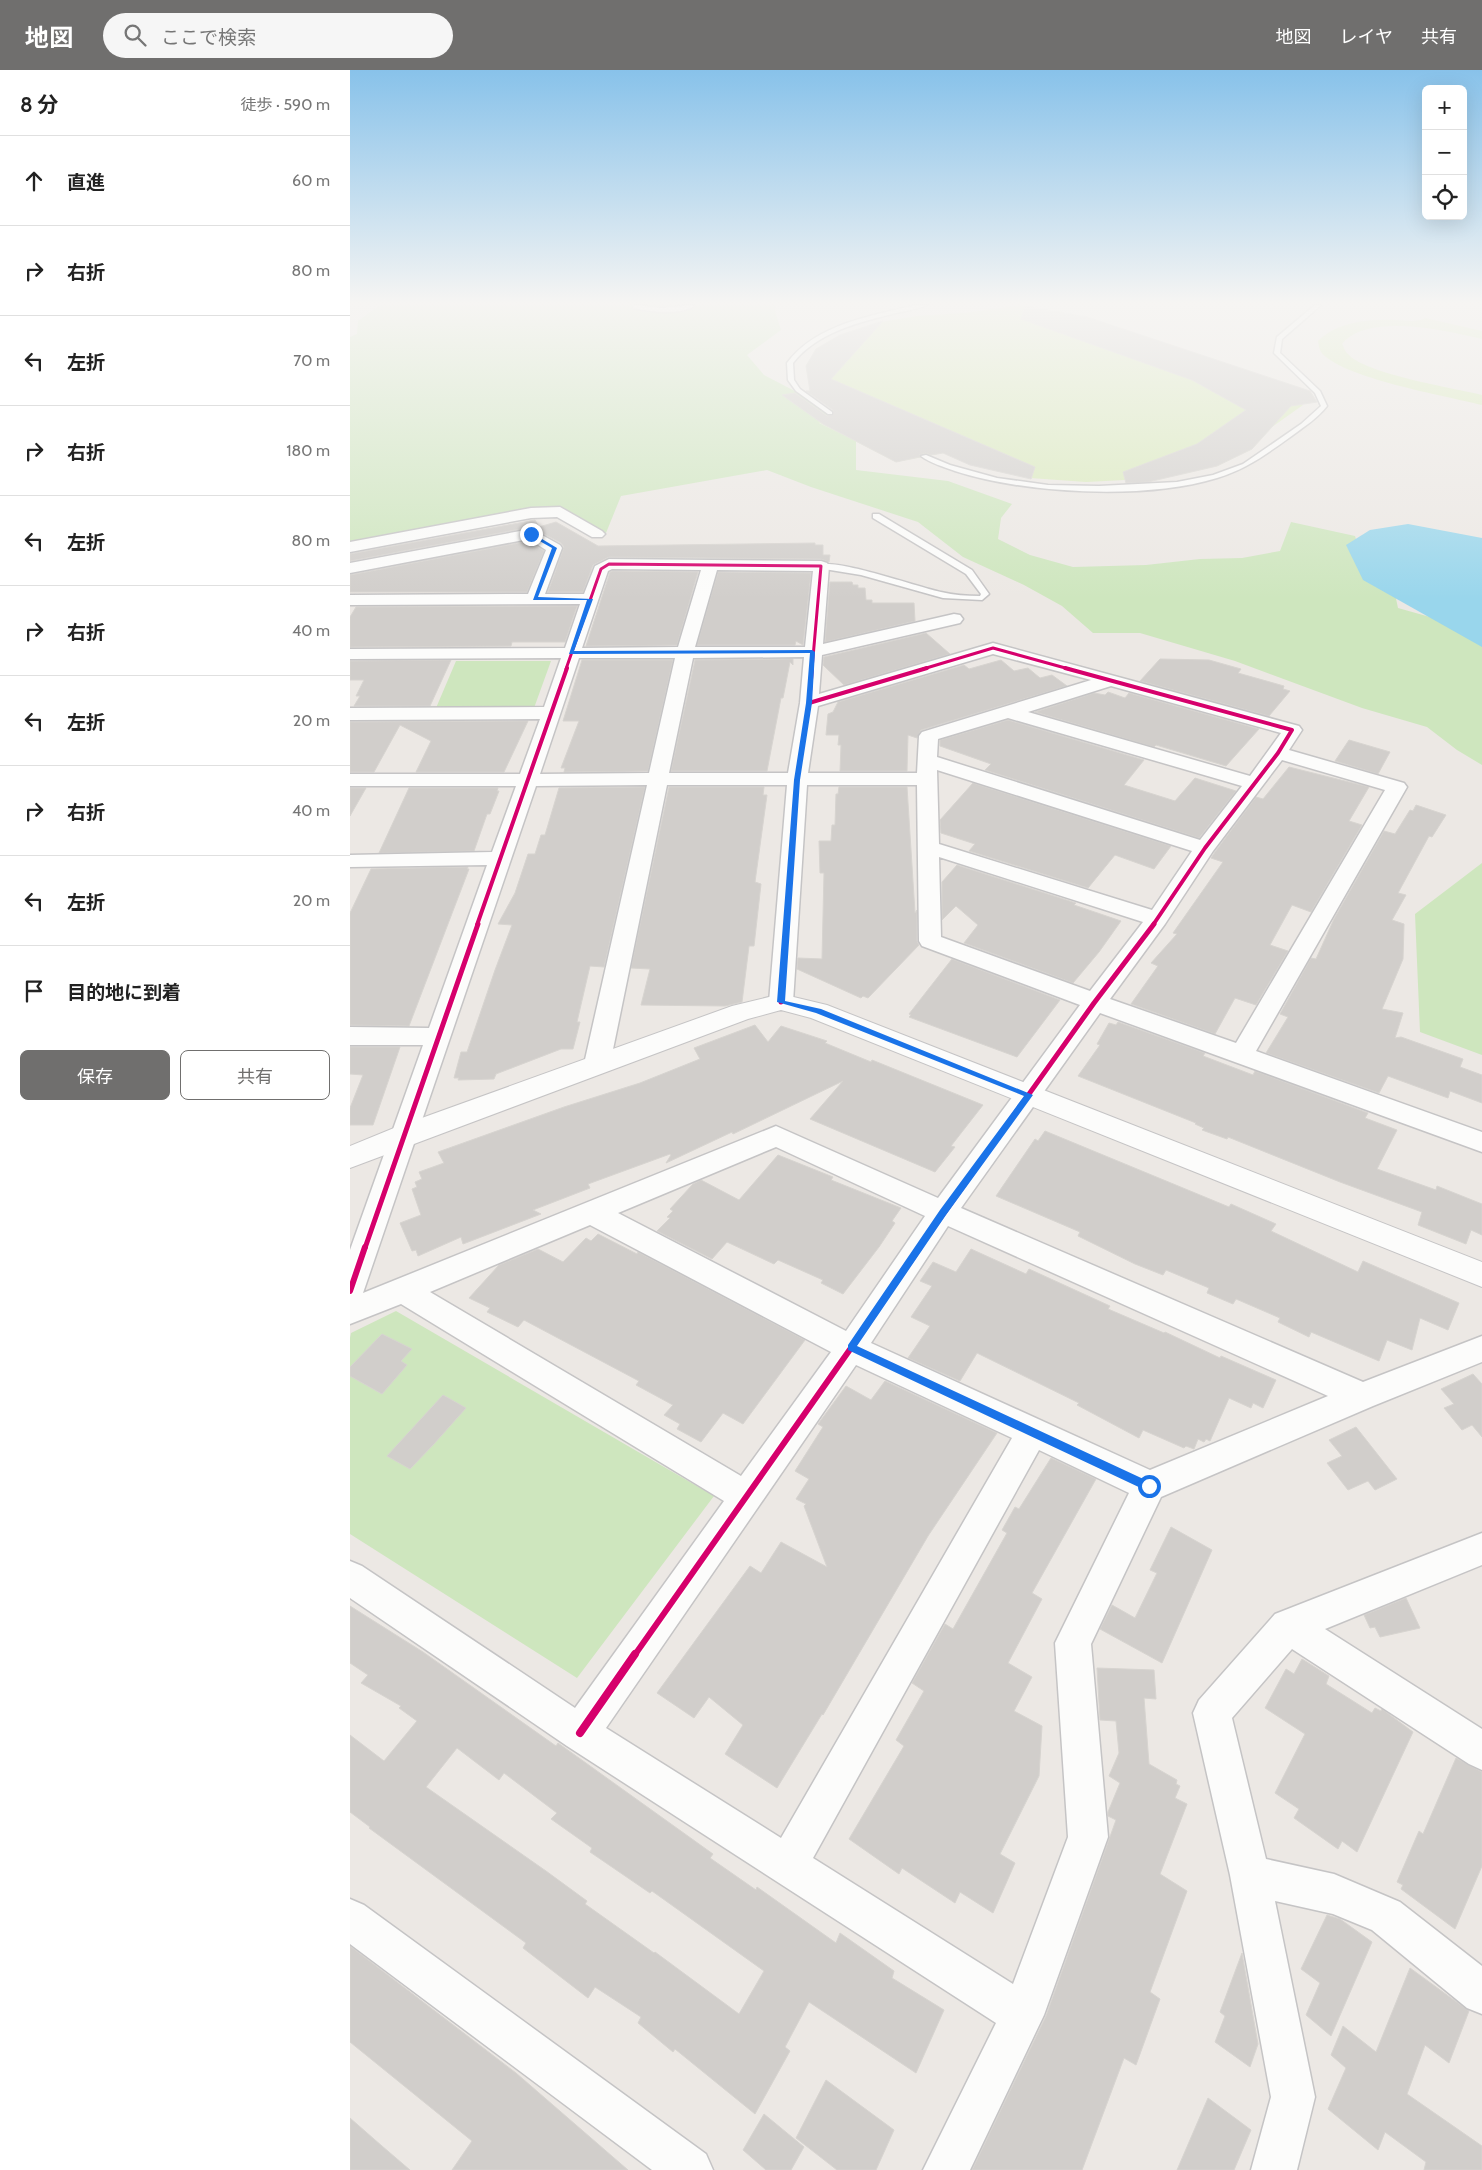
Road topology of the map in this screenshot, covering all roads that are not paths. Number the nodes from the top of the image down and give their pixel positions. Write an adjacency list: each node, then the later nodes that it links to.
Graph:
1 (816, 403): 3 (lane)
2 (1323, 403): 4 (lane)
3 (830, 413)
4 (924, 456)
5 (876, 516): 9 (lane)
6 (597, 534): 7 (street)
7 (350, 547)
8 (710, 565): 9 (street); 12 (street); 17 (street)
9 (821, 566): 15 (street)
10 (350, 568): 11 (street)
11 (535, 599): 12 (street); 13 (street)
12 (590, 599): 16 (street)
13 (350, 600)
14 (954, 619): 15 (street)
15 (812, 652): 17 (street); 20 (street)
16 (571, 653): 17 (street); 18 (street); 22 (street)
17 (685, 653): 28 (street)
18 (350, 654)
19 (1111, 680): 20 (street); 21 (street); 24 (street)
20 (809, 703): 29 (street)
21 (1009, 712): 25 (street); 30 (street)
22 (551, 713): 23 (street); 27 (street)
23 (350, 714)
24 (1278, 753): 30 (street); 40 (street)
25 (928, 770): 29 (street); 31 (street); 32 (street)
26 (350, 780): 27 (street)
27 (527, 780): 28 (street); 33 (street)
28 (659, 780): 29 (street); 41 (street)
29 (797, 780): 36 (street)
30 (1256, 784): 32 (street)
31 (928, 847): 35 (street); 37 (street)
32 (1206, 848): 35 (street)
33 (500, 858): 34 (street); 39 (street)
34 (350, 861)
35 (1157, 919): 37 (street)
36 (781, 1002): 41 (street); 42 (street)
37 (1094, 1002): 40 (street); 42 (street)
38 (350, 1036): 39 (street)
39 (438, 1037): 43 (street)
40 (1242, 1054): 44 (street)
41 (597, 1064): 43 (street)
42 (1029, 1095): 47 (street); 48 (street)
43 (404, 1135): 45 (street); 49 (street)
44 (1482, 1142)
45 (350, 1157)
46 (591, 1212): 47 (street); 50 (street); 52 (street)
47 (943, 1212): 52 (street); 54 (street)
48 (1482, 1275)
49 (350, 1291)
50 (404, 1291): 51 (street); 57 (street)
51 (350, 1312)
52 (851, 1348): 55 (street); 57 (street)
53 (1482, 1349): 54 (street)
54 (1362, 1396): 56 (street)
55 (1032, 1432): 56 (street); 63 (street)
56 (1149, 1486): 67 (street)
57 (746, 1496): 61 (street)
58 (1482, 1550): 60 (street)
59 (350, 1578): 61 (street)
60 (1288, 1626): 62 (street); 64 (street)
61 (580, 1733): 63 (street)
62 (1482, 1751)
63 (787, 1865): 67 (street)
64 (1250, 1875): 66 (street); 70 (street)
65 (350, 1919): 68 (street)
66 (1482, 1993)
67 (1022, 2015): 69 (street)
68 (690, 2170)
69 (946, 2170)
70 (1274, 2170)

